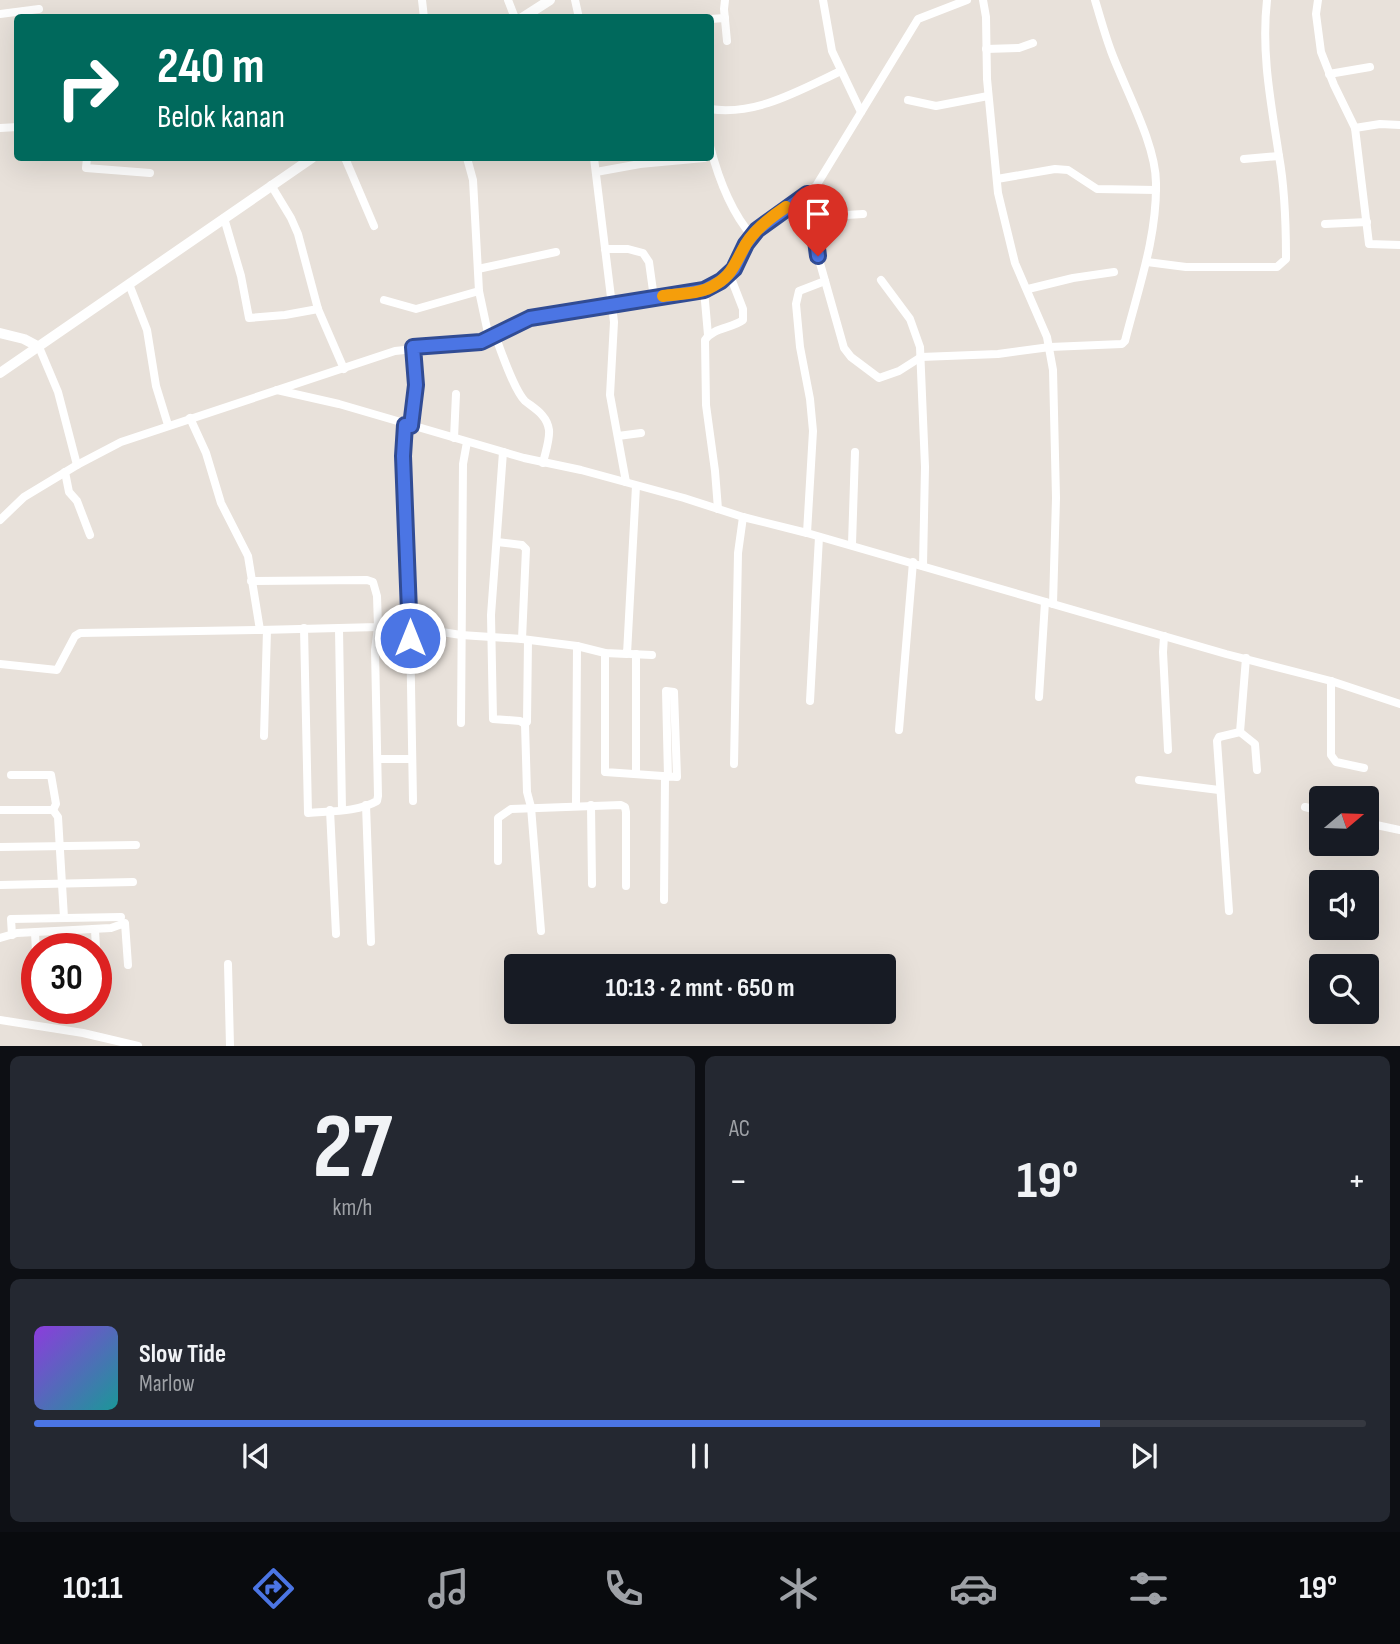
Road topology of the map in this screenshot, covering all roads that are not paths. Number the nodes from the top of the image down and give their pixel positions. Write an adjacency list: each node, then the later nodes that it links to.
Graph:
1 (550, 0): 12 (main road)
2 (725, 0): 13 (street)
3 (823, 0): 19 (street)
4 (967, 0): 9 (street)
5 (983, 0): 17 (street)
6 (1095, 0): 40 (street)
7 (1267, 0): 27 (street)
8 (1318, 0): 20 (street)
9 (942, 4): 24 (street)
10 (39, 9): 11 (street)
11 (0, 14)
12 (528, 14)
13 (725, 18): 14 (street); 15 (street)
14 (714, 19)
15 (727, 41)
16 (1033, 43): 17 (street)
17 (986, 49): 21 (street)
18 (1370, 67): 20 (street)
19 (841, 71): 23 (street); 24 (street)
20 (1329, 74): 26 (street)
21 (988, 96): 22 (street); 38 (street)
22 (908, 100)
23 (714, 109)
24 (862, 111): 41 (street)
25 (1400, 125): 26 (street)
26 (1355, 128): 45 (street)
27 (1279, 156): 28 (street); 52 (street)
28 (1244, 159)
29 (87, 161): 37 (street)
30 (307, 161): 39 (main road)
31 (346, 161): 47 (street)
32 (468, 161): 53 (street)
33 (594, 161): 36 (street)
34 (670, 161): 36 (street)
35 (711, 161): 48 (street)
36 (596, 172): 50 (street)
37 (150, 173)
38 (997, 179): 40 (street); 59 (street)
39 (271, 185): 44 (main road); 65 (street)
40 (1156, 190): 52 (street)
41 (807, 194): 43 (street); 48 (street)
42 (863, 214): 43 (street)
43 (813, 217): 57 (street)
44 (225, 218): 58 (main road); 65 (street)
45 (1367, 222): 46 (street); 49 (street)
46 (1325, 224)
47 (374, 226)
48 (752, 236): 55 (street)
49 (1400, 245)
50 (606, 248): 62 (street); 64 (street)
51 (556, 252): 53 (street)
52 (1147, 262): 70 (street)
53 (478, 269): 60 (street)
54 (1115, 272): 59 (street)
55 (729, 273): 61 (street); 67 (street)
56 (881, 280): 72 (street)
57 (825, 281): 72 (street); 94 (street)
58 (129, 284): 69 (main road); 78 (street)
59 (1028, 289): 70 (street)
60 (479, 290): 63 (street); 68 (street)
61 (704, 290): 62 (street); 67 (street)
62 (654, 298): 64 (street)
63 (384, 300)
64 (612, 305): 68 (street); 81 (street)
65 (318, 309): 73 (street)
66 (0, 333): 69 (street)
67 (708, 335): 91 (street)
68 (492, 337): 71 (street); 86 (street)
69 (39, 346): 74 (main road); 87 (street)
70 (1050, 346): 72 (street); 102 (street)
71 (413, 347): 73 (street); 79 (street)
72 (921, 357): 100 (street)
73 (344, 369): 75 (street)
74 (0, 373)
75 (277, 390): 77 (street); 79 (street)
76 (456, 394): 82 (street)
77 (190, 418): 78 (street); 101 (street)
78 (169, 425): 87 (street)
79 (408, 426): 82 (street); 103 (street)
80 (641, 433): 81 (street)
81 (618, 436): 89 (street)
82 (454, 438): 83 (street)
83 (467, 442): 84 (street); 108 (street)
84 (503, 452): 86 (street); 97 (street)
85 (855, 452): 98 (street)
86 (543, 463): 89 (street)
87 (77, 465): 88 (street)
88 (65, 472): 93 (street); 95 (street)
89 (626, 482): 90 (street)
90 (636, 486): 91 (street); 114 (street)
91 (718, 509): 92 (street)
92 (743, 517): 94 (street); 130 (street)
93 (0, 520)
94 (807, 533): 96 (street)
95 (90, 535)
96 (819, 537): 98 (street); 120 (street)
97 (497, 542): 109 (street); 111 (street)
98 (852, 544): 99 (street)
99 (913, 562): 100 (street); 124 (street)
100 (923, 566): 102 (street)
101 (251, 581): 104 (street); 107 (street)
102 (1049, 603): 110 (street); 119 (street)
103 (410, 626): 104 (street); 108 (street); 129 (street)
104 (378, 627): 106 (street); 128 (street)
105 (304, 628): 106 (street); 107 (street); 147 (street)
106 (339, 629): 148 (street)
107 (263, 630): 117 (street); 126 (street)
108 (461, 635): 109 (street); 122 (street)
109 (492, 635): 111 (street); 123 (street)
110 (1164, 636): 116 (street); 127 (street)
111 (525, 639): 112 (street); 123 (street)
112 (577, 646): 113 (street); 140 (street)
113 (606, 653): 114 (street); 133 (street)
114 (632, 654): 115 (street); 133 (street)
115 (652, 655)
116 (1246, 659): 118 (street); 125 (street)
117 (0, 664)
118 (1331, 681): 121 (street); 131 (street)
119 (1039, 697)
120 (810, 701)
121 (1400, 704)
122 (461, 723)
123 (525, 724): 142 (street)
124 (900, 730)
125 (1240, 732): 132 (street); 137 (street)
126 (264, 736)
127 (1168, 750)
128 (378, 759): 129 (street); 139 (street)
129 (412, 759): 138 (street)
130 (734, 764)
131 (1364, 768)
132 (1257, 770)
133 (636, 774): 135 (street)
134 (11, 775): 146 (street)
135 (666, 777): 135 (street); 160 (street)
136 (1139, 780): 137 (street)
137 (1219, 790): 161 (street)
138 (413, 801)
139 (366, 805): 148 (street); 173 (street)
140 (576, 805): 141 (street); 142 (street)
141 (591, 805): 157 (street); 159 (street)
142 (531, 807): 154 (street); 165 (street)
143 (1305, 807): 144 (street)
144 (1309, 808)
145 (0, 810): 146 (street)
146 (53, 810): 153 (street)
147 (330, 810): 148 (street); 170 (street)
148 (342, 810)
149 (1379, 826): 150 (street)
150 (1400, 830)
151 (136, 845): 153 (street)
152 (0, 847): 153 (street)
153 (60, 847): 156 (street)
154 (498, 861)
155 (133, 882): 156 (street)
156 (61, 884): 158 (street); 163 (street)
157 (592, 884)
158 (0, 885)
159 (626, 886)
160 (664, 900)
161 (1229, 911)
162 (121, 917): 163 (street)
163 (64, 918): 171 (street)
164 (95, 930): 166 (street); 168 (street); 175 (street)
165 (541, 931)
166 (64, 932): 167 (street)
167 (35, 933)
168 (95, 933)
169 (21, 934): 171 (street)
170 (336, 934)
171 (12, 935): 172 (street)
172 (0, 938)
173 (371, 942)
174 (228, 964): 178 (street)
175 (128, 965)
176 (0, 1020): 177 (street)
177 (138, 1045)
178 (230, 1045)

